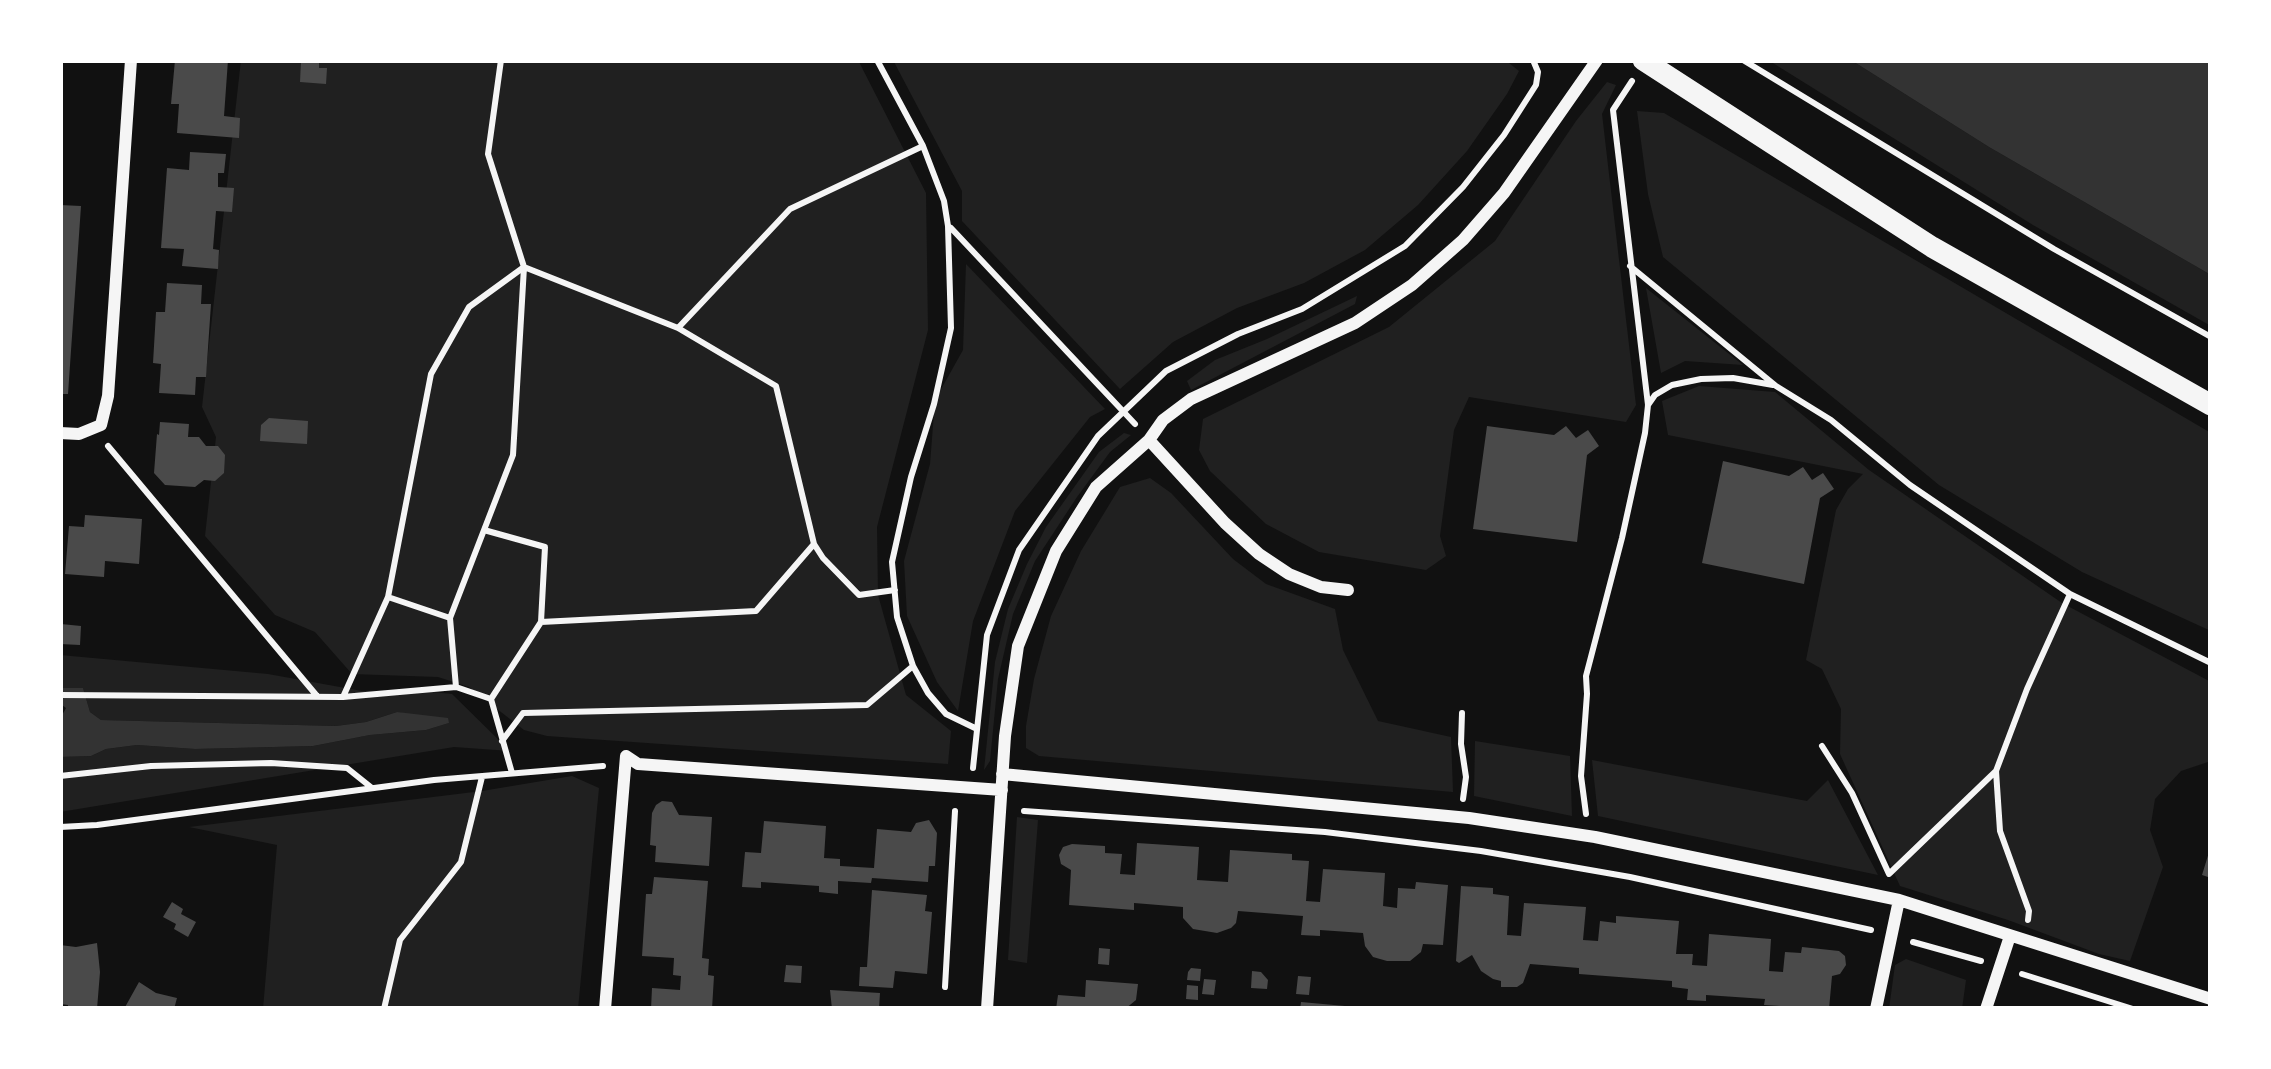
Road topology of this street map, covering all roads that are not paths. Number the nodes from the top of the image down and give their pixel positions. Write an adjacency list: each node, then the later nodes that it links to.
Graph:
1 (131, 60): 5 (street)
2 (1597, 60): 6 (street)
3 (1644, 61): 4 (street)
4 (2211, 405)
5 (60, 434)
6 (1149, 440): 7 (street); 8 (street)
7 (1348, 590)
8 (1003, 774): 9 (street); 10 (street)
9 (1002, 790): 13 (street); 14 (street)
10 (1892, 899): 11 (street); 15 (street)
11 (2010, 936): 12 (street); 16 (street)
12 (2211, 999)
13 (605, 1009)
14 (987, 1009)
15 (1876, 1009)
16 (1986, 1009)

